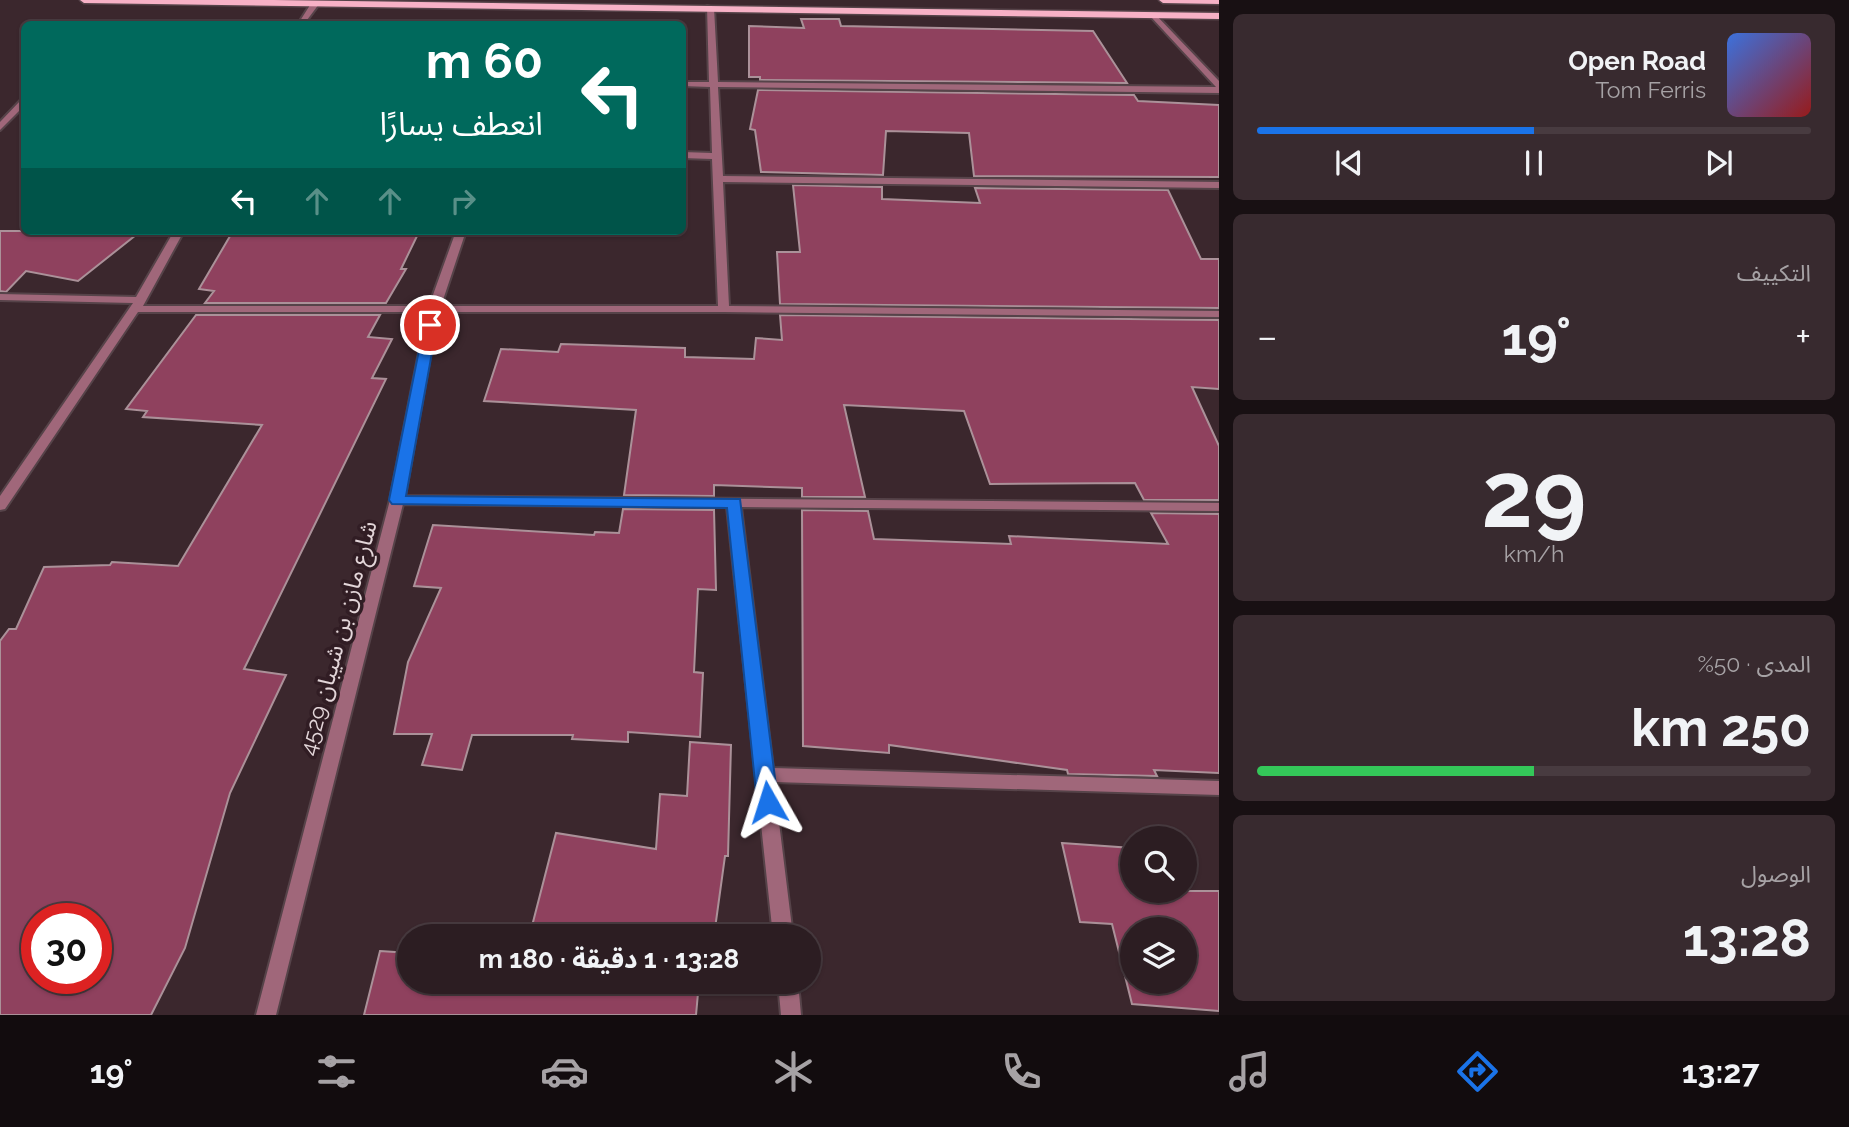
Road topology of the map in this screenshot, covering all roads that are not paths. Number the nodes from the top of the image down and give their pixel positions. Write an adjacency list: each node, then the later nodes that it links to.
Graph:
1 (85, 0): 4 (main road)
2 (1164, 0): 3 (main road)
3 (1219, 1)
4 (315, 4): 5 (main road); 10 (street)
5 (710, 8): 7 (main road); 12 (street)
6 (1219, 9): 7 (main road)
7 (946, 12): 8 (main road)
8 (1155, 16): 9 (main road); 13 (street)
9 (1219, 16)
10 (303, 21)
11 (686, 84): 12 (street)
12 (713, 84): 13 (street); 17 (street)
13 (1219, 88)
14 (21, 105): 15 (street)
15 (0, 127)
16 (686, 155): 17 (street)
17 (716, 156): 18 (street)
18 (718, 179): 19 (street); 24 (street)
19 (1219, 185)
20 (177, 235): 23 (street)
21 (460, 235): 25 (street, شارع مازن بن شيبان 4529)
22 (0, 297): 23 (street)
23 (137, 305): 25 (street); 29 (street)
24 (724, 309): 25 (street); 26 (street)
25 (433, 311): 27 (street, شارع مازن بن شيبان 4529)
26 (1219, 314)
27 (397, 500): 28 (street); 35 (street, شارع مازن بن شيبان 4529)
28 (734, 503): 30 (street); 31 (street)
29 (0, 506)
30 (1219, 507)
31 (765, 775): 32 (street); 33 (street)
32 (1219, 788)
33 (782, 924)
34 (789, 994): 36 (street)
35 (266, 1015)
36 (791, 1015)

